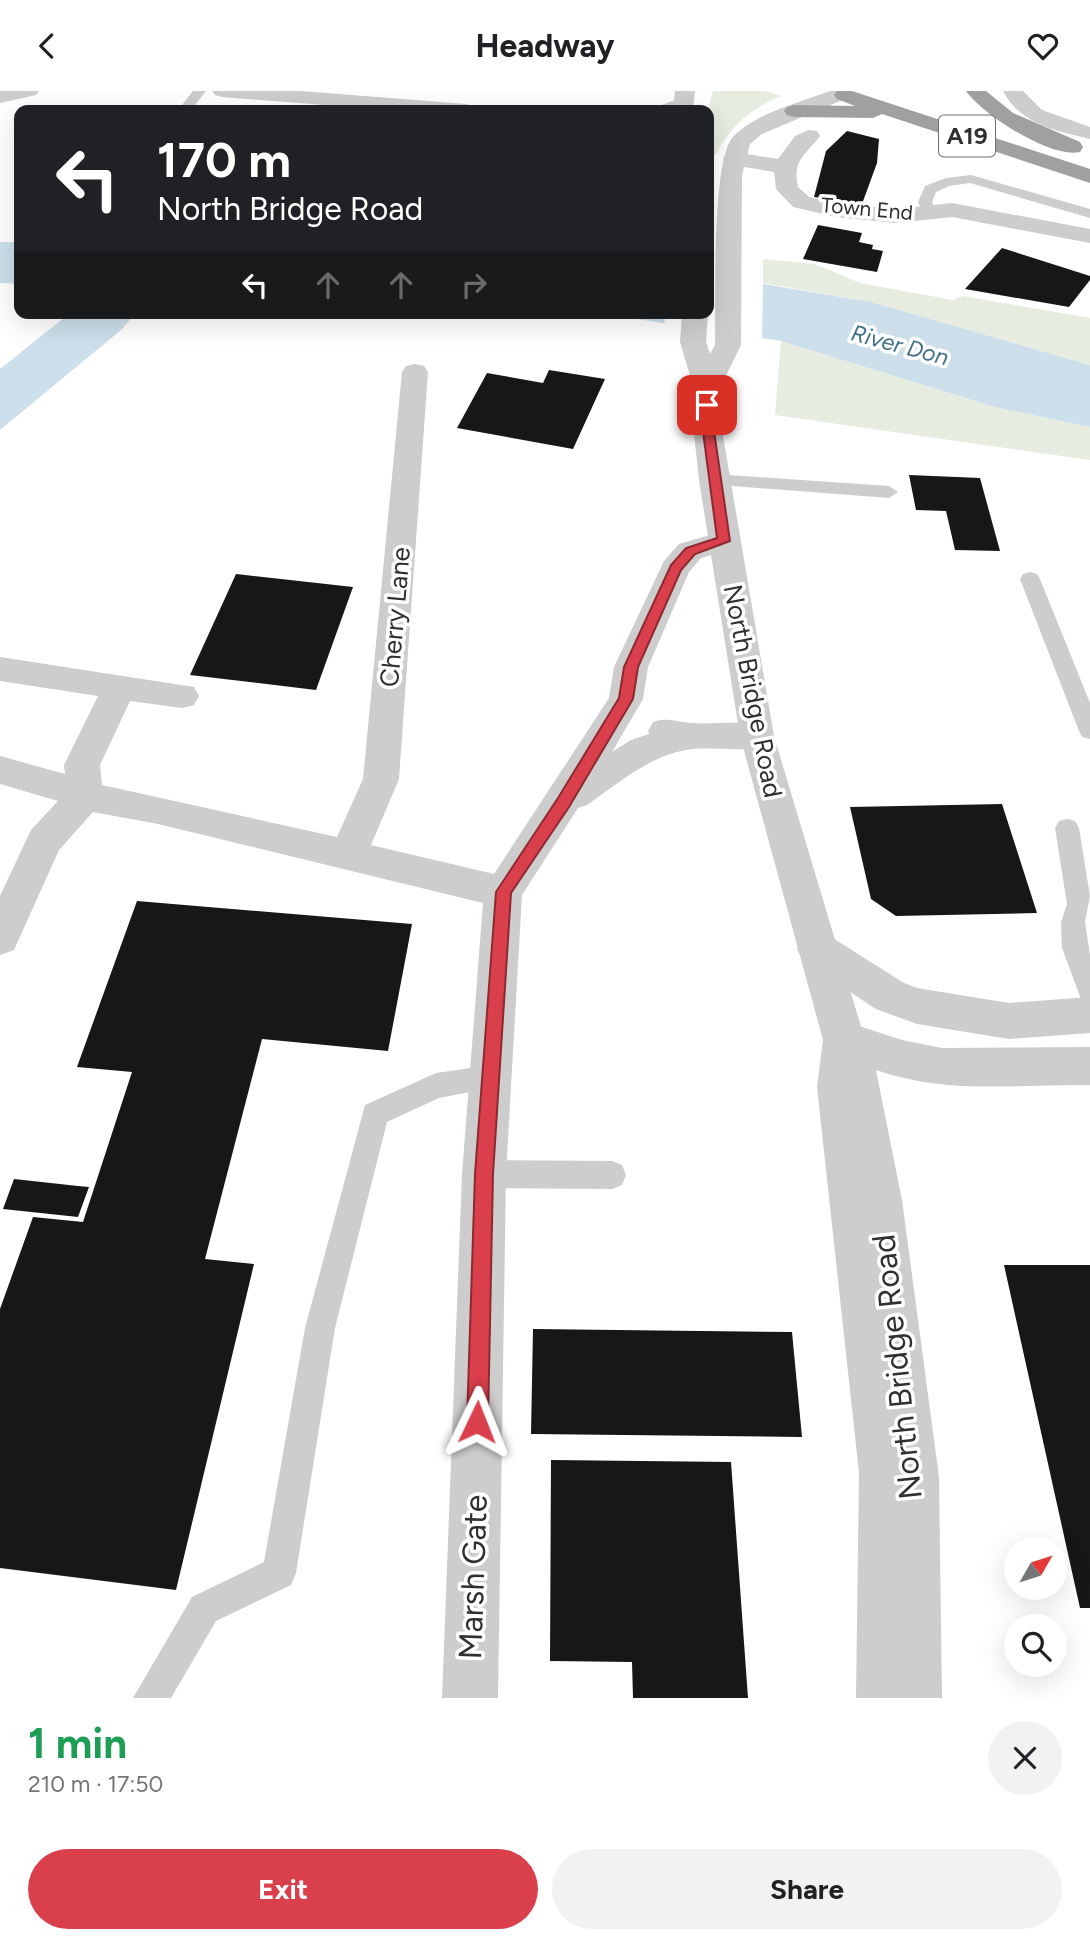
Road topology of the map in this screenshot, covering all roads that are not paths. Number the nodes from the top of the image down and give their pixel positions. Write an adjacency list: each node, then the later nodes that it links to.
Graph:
1 (29, 91): 8 (street)
2 (200, 91): 10 (lane)
3 (222, 91): 11 (street)
4 (815, 91): 7 (highway)
5 (976, 91): 16 (highway, A19)
6 (1013, 91): 14 (street)
7 (849, 93): 12 (street, North Bridge Road); 13 (highway, A19)
8 (0, 97)
9 (475, 101): 11 (street)
10 (188, 105)
11 (327, 105)
12 (794, 111): 13 (highway); 17 (street, North Bridge Road)
13 (903, 115): 19 (highway, A19)
14 (1090, 133)
15 (809, 136): 18 (street)
16 (1090, 154)
17 (734, 159): 18 (street); 25 (street, North Bridge Road)
18 (786, 167): 20 (street, Town End)
19 (1090, 176)
20 (930, 213): 21 (lane, Town End); 22 (street, Town End)
21 (1090, 214)
22 (1090, 236)
23 (695, 319): 25 (street, North Bridge Road)
24 (415, 372): 41 (street, Cherry Lane)
25 (707, 386): 26 (street, North Bridge Road)
26 (714, 480): 27 (lane); 28 (street, North Bridge Road)
27 (889, 492)
28 (724, 541): 33 (street, Marsh Gate); 36 (street, North Bridge Road)
29 (1030, 579): 34 (lane)
30 (0, 669): 31 (street)
31 (119, 687): 32 (street); 38 (street)
32 (182, 696)
33 (626, 699): 35 (street, Marsh Gate); 39 (street, Marsh Gate)
34 (1090, 730)
35 (691, 736): 36 (street, Marsh Gate); 39 (street, Marsh Gate)
36 (757, 736): 44 (street, North Bridge Road)
37 (0, 770): 38 (street)
38 (85, 796): 41 (street); 43 (street)
39 (563, 802): 42 (street, Marsh Gate)
40 (1067, 828): 45 (lane)
41 (348, 856): 42 (street)
42 (503, 892): 51 (street, Marsh Gate)
43 (0, 938)
44 (817, 949): 47 (street); 49 (street, North Bridge Road)
45 (1090, 991)
46 (1090, 1015): 47 (street)
47 (1047, 1018): 48 (street)
48 (1090, 1036)
49 (844, 1041): 50 (street); 54 (street, North Bridge Road)
50 (1090, 1066)
51 (491, 1077): 52 (street, Marsh Gate); 55 (lane)
52 (484, 1174): 53 (lane); 56 (street, Marsh Gate)
53 (612, 1175)
54 (899, 1475): 57 (street, North Bridge Road); 58 (street, North Bridge Road)
55 (151, 1698)
56 (470, 1698)
57 (884, 1698)
58 (914, 1698)

